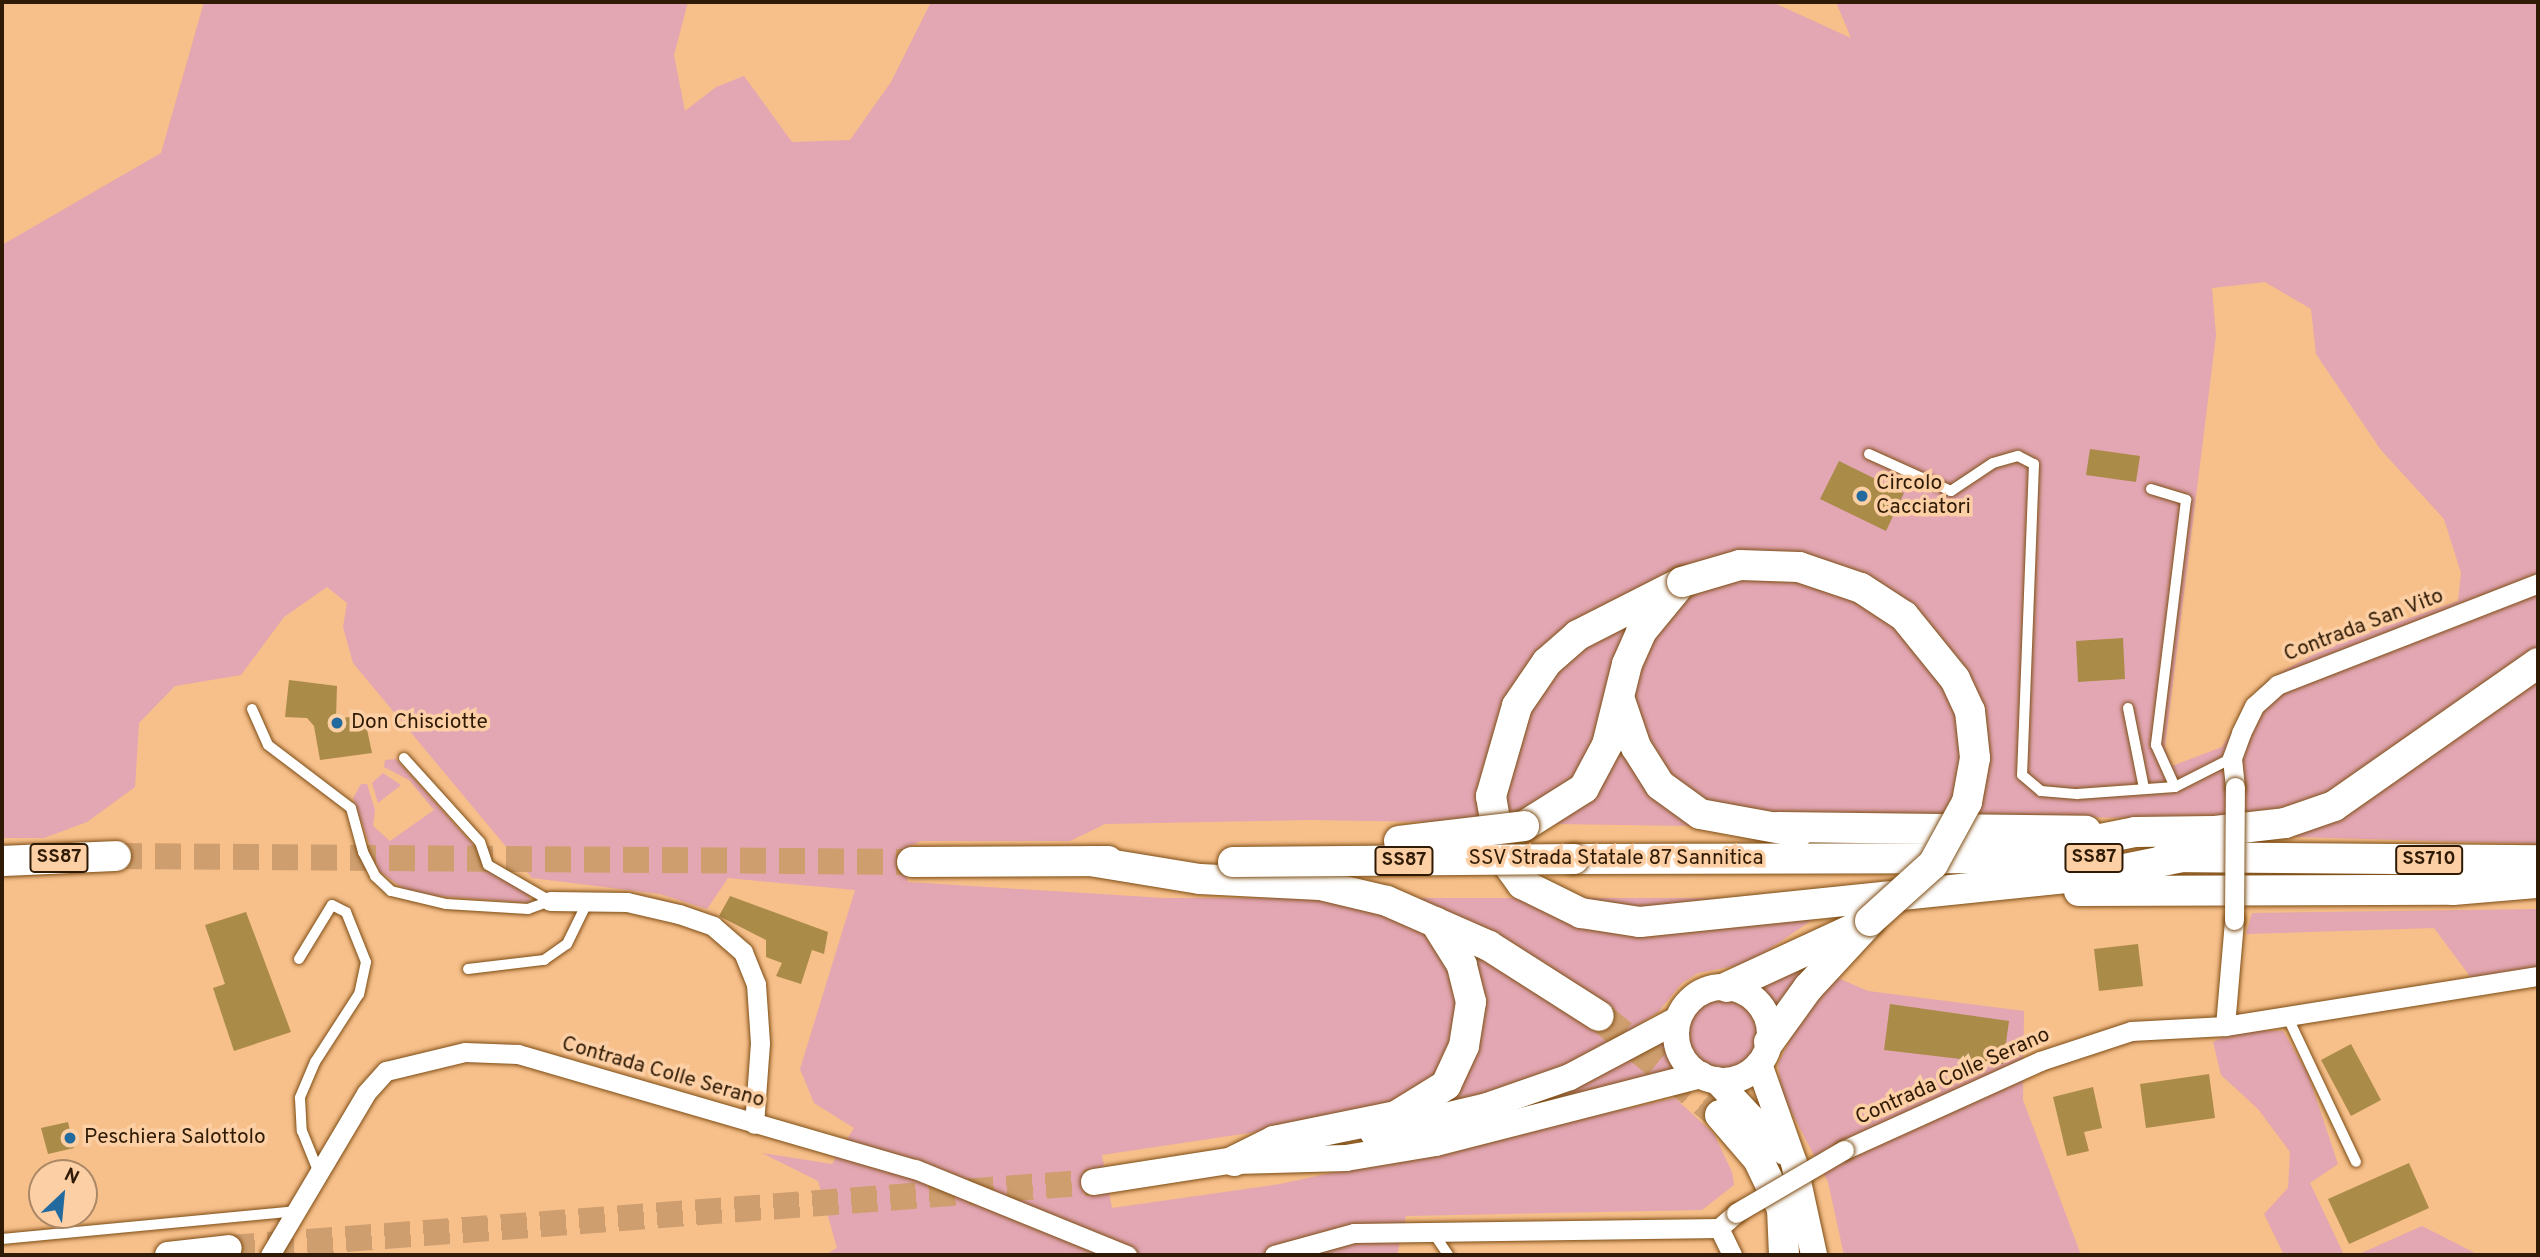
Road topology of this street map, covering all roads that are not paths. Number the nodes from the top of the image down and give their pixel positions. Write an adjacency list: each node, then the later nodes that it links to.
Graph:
1 (1869, 454): 12 (lane)
2 (2151, 489): 11 (lane)
3 (1682, 582): 6 (main road); 24 (main road); 27 (main road, bridge)
4 (2538, 583): 10 (street, Contrada San Vito)
5 (2538, 663): 14 (main road)
6 (1620, 700): 13 (main road); 22 (main road, bridge)
7 (2128, 708): 12 (lane)
8 (253, 709): 25 (lane)
9 (404, 758): 25 (lane)
10 (2232, 758): 11 (lane); 36 (street, Contrada San Vito, bridge)
11 (2175, 787): 12 (lane)
12 (2144, 788)
13 (1779, 827): 14 (main road); 17 (main road)
14 (2136, 832): 18 (main road)
15 (116, 856): 19 (main road, SS87)
16 (2183, 857): 18 (main road, SSV Strada Statale 87 Sannitica / SS87); 23 (main road, SSV Strada Statale 87 Sannitica / SS87); 24 (main road)
17 (1907, 858): 18 (main road, SSV Strada Statale 87 Sannitica / SS87); 22 (main road, SSV Strada Statale 87 Sannitica / SS87, bridge)
18 (2005, 858)
19 (2, 861)
20 (1090, 861): 21 (main road, SSV Strada Statale 87 Sannitica / SS87); 22 (main road, SSV Strada Statale 87 Sannitica / SS87); 28 (main road)
21 (912, 862)
22 (1233, 862)
23 (2538, 875): 24 (main road)
24 (1894, 892)
25 (550, 901): 26 (street)
26 (587, 903): 30 (lane); 40 (street)
27 (1870, 921): 32 (main road); 37 (main road)
28 (1435, 922): 33 (main road); 41 (main road)
29 (299, 959): 44 (lane)
30 (468, 970)
31 (2538, 976): 34 (street, Contrada Colle Serano)
32 (1727, 987): 35 (main road); 37 (main road)
33 (1600, 1016)
34 (2288, 1018): 36 (street, Contrada Colle Serano); 42 (lane)
35 (1678, 1020): 38 (main road); 41 (main road)
36 (2225, 1026): 47 (street, Contrada Colle Serano, bridge)
37 (1764, 1053): 38 (main road); 43 (main road)
38 (1708, 1078): 41 (main road); 43 (main road)
39 (1720, 1115): 57 (main road)
40 (754, 1124): 44 (street, Contrada Colle Serano); 53 (street, Contrada Colle Serano)
41 (1234, 1161): 45 (main road)
42 (2356, 1162)
43 (1794, 1163): 58 (main road)
44 (319, 1173): 46 (street, Contrada Colle Serano)
45 (1094, 1182)
46 (298, 1211): 49 (lane); 52 (street, Contrada Colle Serano)
47 (1719, 1228): 48 (street); 56 (street)
48 (1432, 1231): 54 (street); 55 (lane)
49 (2, 1239)
50 (229, 1248): 51 (main road)
51 (168, 1255)
52 (270, 1255)
53 (1127, 1255)
54 (1274, 1255)
55 (1448, 1255)
56 (1732, 1255)
57 (1784, 1255)
58 (1814, 1255)

